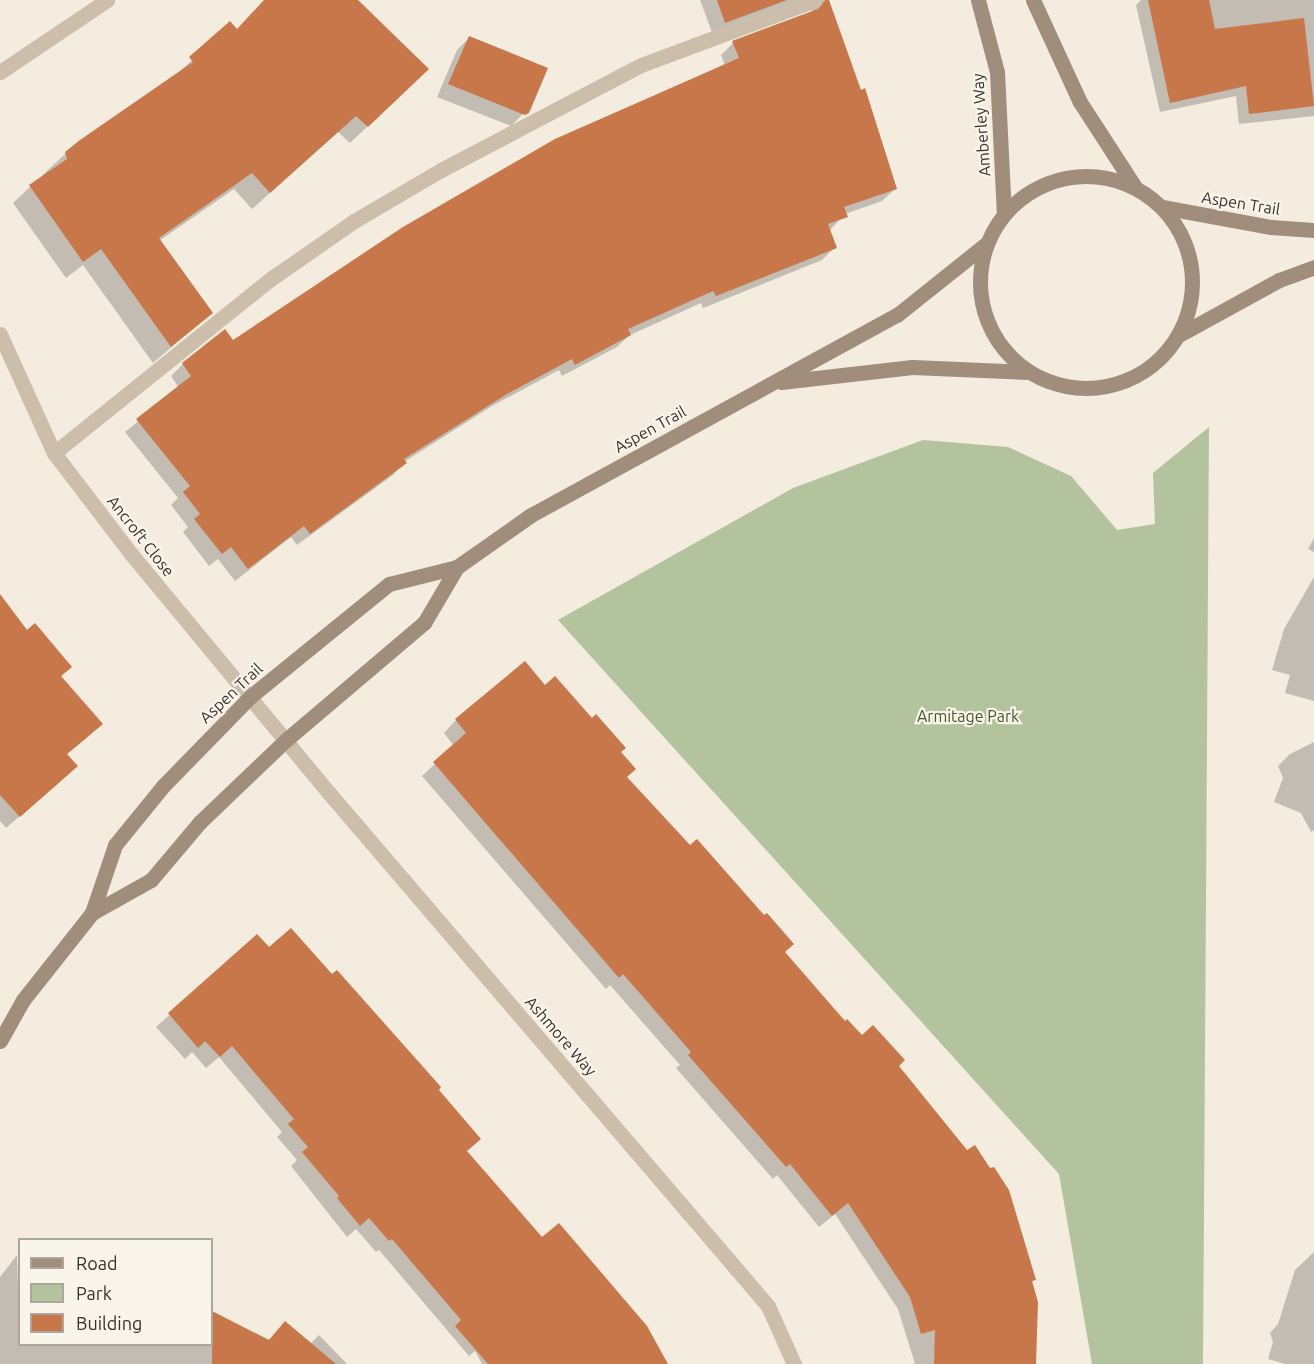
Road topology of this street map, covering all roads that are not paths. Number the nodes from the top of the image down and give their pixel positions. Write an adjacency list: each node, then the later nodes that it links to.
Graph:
1 (107, 0): 5 (street)
2 (814, 0): 16 (street)
3 (978, 0): 8 (street, Amberley Way)
4 (1033, 0): 6 (street)
5 (0, 72)
6 (1135, 188): 7 (street, Aspen Trail); 8 (street, Aspen Trail)
7 (1162, 207): 9 (street, Aspen Trail); 13 (street, Aspen Trail)
8 (1004, 213): 10 (street, Aspen Trail)
9 (1314, 230)
10 (986, 244): 14 (street, Aspen Trail); 15 (street, Aspen Trail)
11 (1314, 267): 13 (street, Aspen Trail)
12 (0, 334): 16 (street, Ancroft Close)
13 (1179, 335): 14 (street, Aspen Trail)
14 (1028, 372): 15 (street, Aspen Trail)
15 (772, 383): 17 (street, Aspen Trail)
16 (54, 453): 18 (street, Ancroft Close)
17 (457, 567): 18 (street, Aspen Trail); 19 (street, Aspen Trail)
18 (251, 696): 19 (street, Ancroft Close); 20 (street, Aspen Trail)
19 (287, 739): 20 (street, Aspen Trail); 22 (street, Ashmore Way)
20 (92, 913): 21 (street, Aspen Trail)
21 (0, 1041)
22 (794, 1364)

